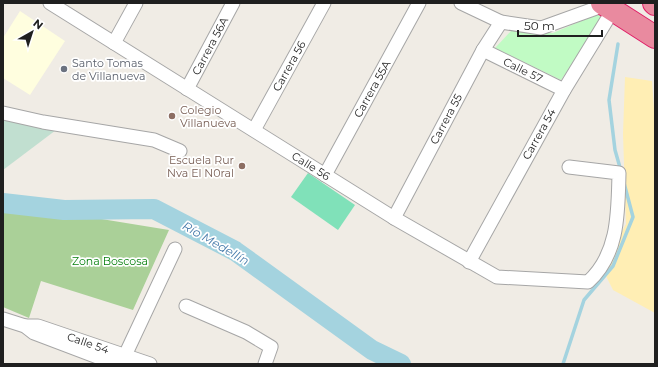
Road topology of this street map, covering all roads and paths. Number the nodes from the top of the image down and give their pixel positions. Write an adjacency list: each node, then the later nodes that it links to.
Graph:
1 (50, 3): 10 (street, Calle 56)
2 (136, 3): 10 (street)
3 (232, 3): 12 (street, Carrera 56A)
4 (324, 3): 15 (street, Carrera 56)
5 (419, 3): 18 (street, Carrera 55A)
6 (461, 3): 8 (street)
7 (607, 6): 8 (street); 9 (highway); 13 (street, Carrera 54)
8 (501, 22): 11 (street, Carrera 55)
9 (655, 37)
10 (114, 43): 12 (street, Calle 56)
11 (483, 50): 13 (street, Calle 57); 19 (street, Carrera 55)
12 (187, 89): 15 (street, Calle 56)
13 (564, 90): 21 (street, Carrera 54)
14 (3, 113): 16 (street)
15 (254, 130): 18 (street, Calle 56)
16 (180, 151)
17 (569, 167): 21 (street, Calle 56)
18 (325, 175): 19 (street, Calle 56)
19 (394, 218): 21 (street, Calle 56)
20 (175, 249): 24 (street)
21 (469, 262)
22 (186, 306): 26 (street)
23 (3, 319): 24 (street, Calle 54)
24 (125, 361): 25 (street, Calle 54)
25 (150, 364)
26 (266, 364)

